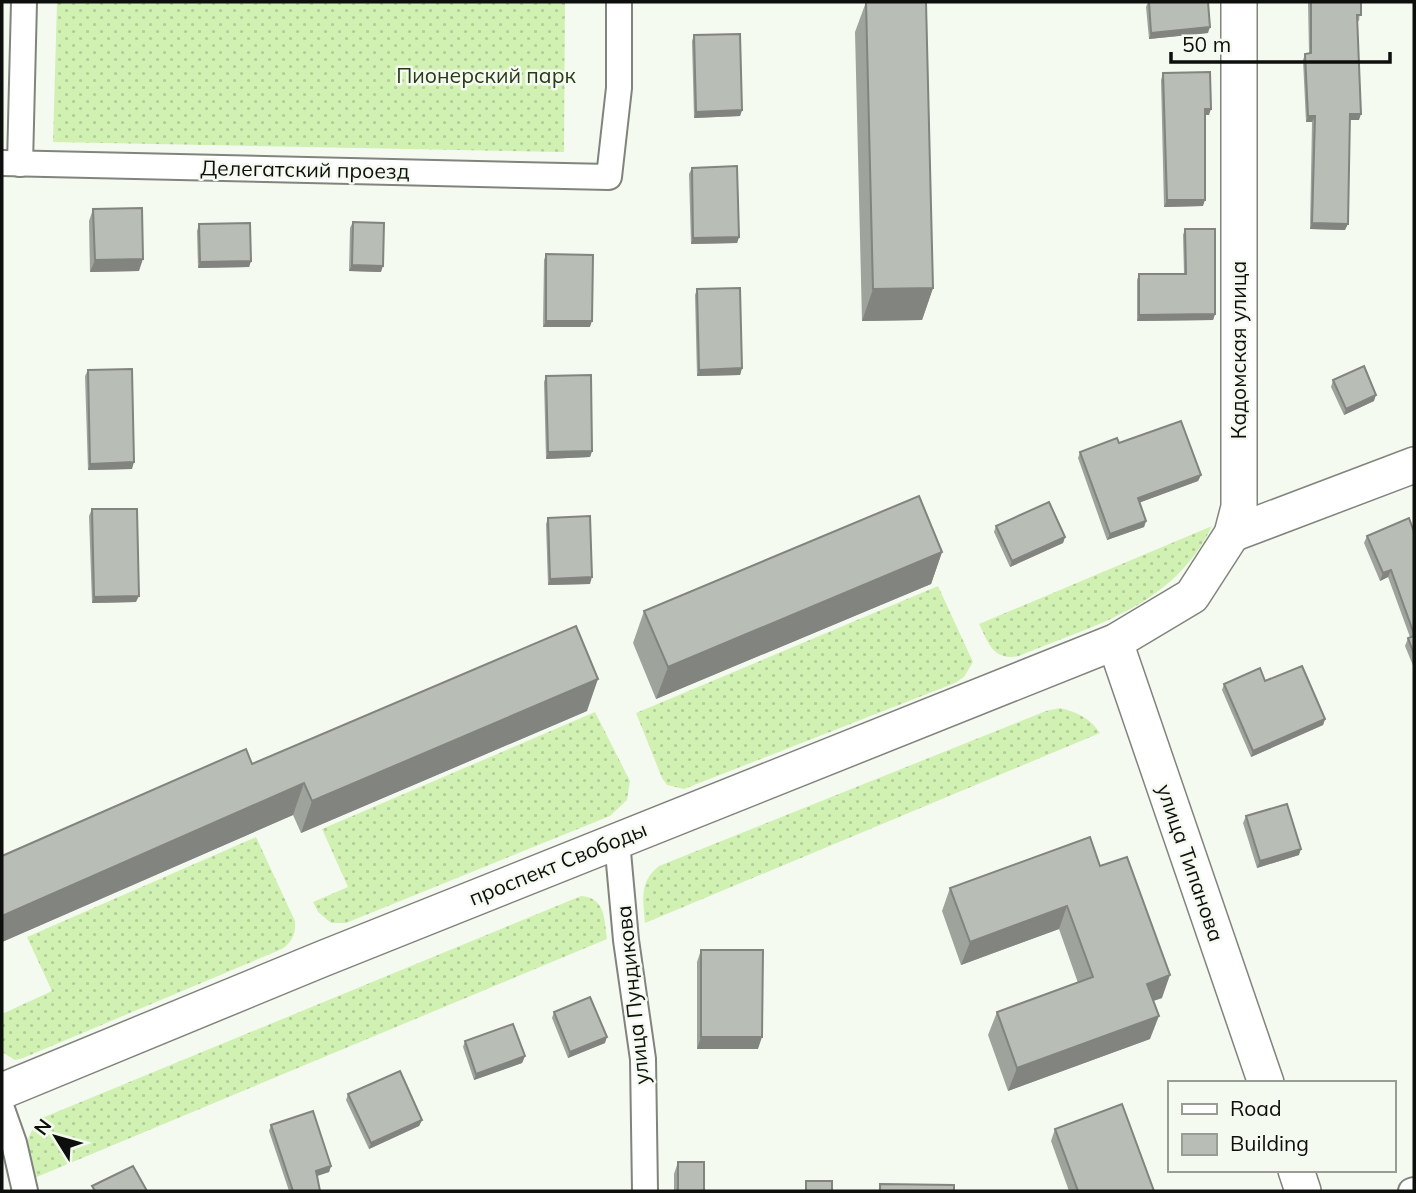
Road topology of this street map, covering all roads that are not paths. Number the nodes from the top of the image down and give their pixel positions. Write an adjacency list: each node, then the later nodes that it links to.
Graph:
1 (24, 2): 4 (street)
2 (619, 2): 4 (street, Делегатский проезд)
3 (1239, 2): 6 (street, Кадомская улица)
4 (11, 163)
5 (1414, 465): 6 (street)
6 (1232, 534): 7 (street, Кадомская улица)
7 (1115, 642): 8 (street, проспект Свободы); 9 (street, улица Типанова)
8 (617, 841): 10 (street, проспект Свободы); 14 (street, улица Пундикова)
9 (1265, 1081)
10 (2, 1091)
11 (2, 1109): 13 (street)
12 (1297, 1172): 15 (street)
13 (25, 1191)
14 (645, 1191)
15 (1303, 1191)

